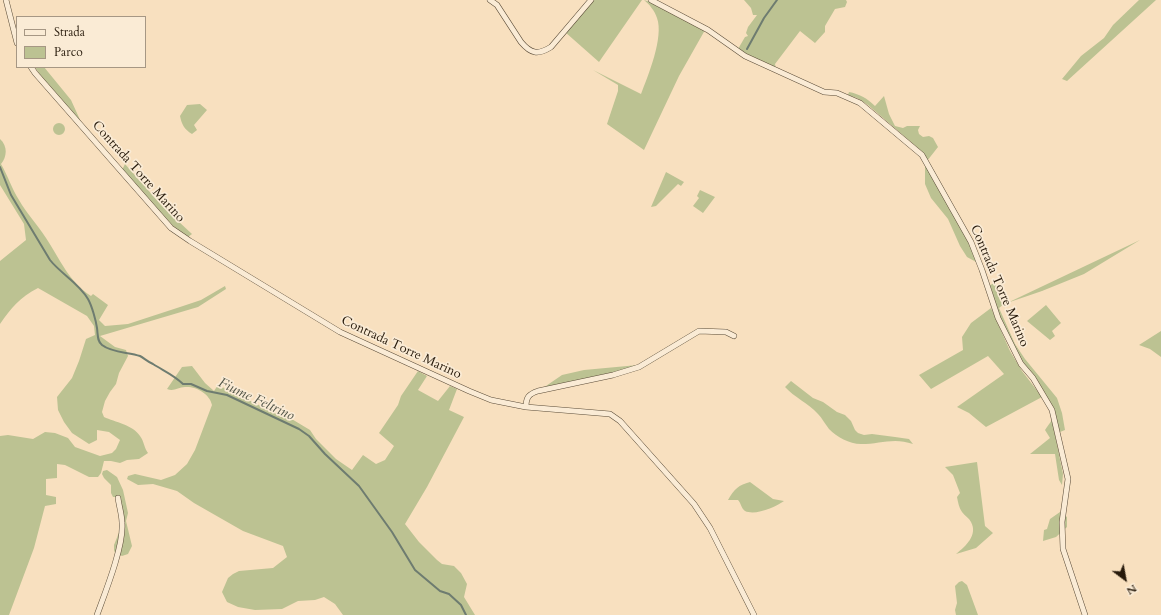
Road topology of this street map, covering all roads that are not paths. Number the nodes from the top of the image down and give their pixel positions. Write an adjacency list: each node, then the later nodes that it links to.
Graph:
1 (6, 0): 5 (street)
2 (490, 0): 3 (street)
3 (591, 0)
4 (651, 0): 12 (street, Contrada Torre Marino)
5 (16, 39)
6 (32, 68): 8 (street, Contrada Torre Marino)
7 (734, 336): 8 (street)
8 (526, 406): 11 (street, Contrada Torre Marino)
9 (118, 498): 10 (street)
10 (97, 615)
11 (754, 615)
12 (1085, 615)

